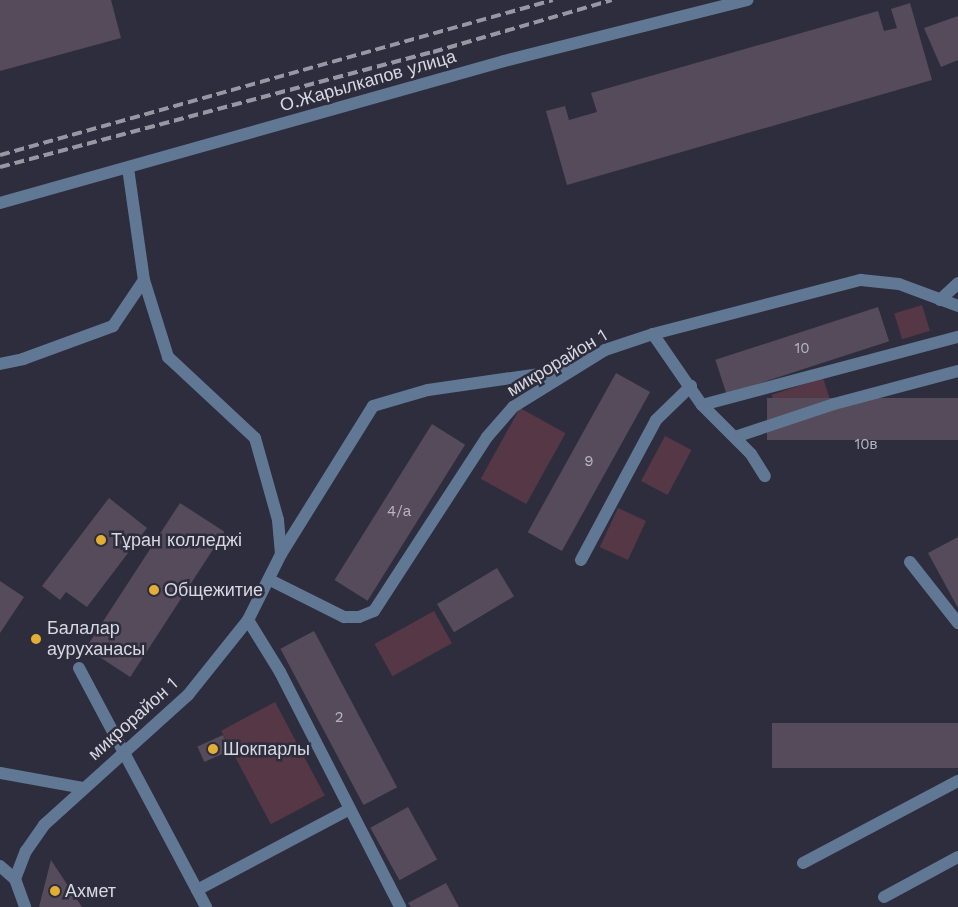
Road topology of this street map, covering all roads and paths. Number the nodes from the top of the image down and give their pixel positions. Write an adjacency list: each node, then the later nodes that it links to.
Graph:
1 (747, 0): 2 (street, О.Жарылкапов улица)
2 (128, 168): 3 (street, О.Жарылкапов улица); 4 (street)
3 (0, 203)
4 (144, 280): 10 (street); 17 (street)
5 (958, 283): 6 (street)
6 (940, 300): 7 (street, микрорайон 1); 8 (street, микрорайон 1)
7 (958, 306)
8 (653, 334): 11 (street, микрорайон 1); 13 (street)
9 (958, 337): 14 (street)
10 (0, 364)
11 (574, 369): 17 (street, микрорайон 1); 20 (street, микрорайон 1)
12 (958, 372): 15 (street)
13 (691, 386): 14 (street); 18 (street)
14 (702, 405): 15 (street)
15 (735, 438): 16 (street)
16 (765, 476)
17 (281, 554): 20 (street, микрорайон 1)
18 (581, 560)
19 (910, 562): 22 (street)
20 (270, 580): 21 (street, микрорайон 1)
21 (248, 620): 24 (street, микрорайон 1); 28 (street)
22 (958, 623)
23 (79, 668): 24 (street)
24 (125, 754): 27 (street, микрорайон 1); 33 (street)
25 (0, 773): 27 (street)
26 (958, 781): 30 (street)
27 (83, 788): 32 (street, микрорайон 1)
28 (350, 809): 33 (street); 37 (street)
29 (958, 857): 34 (street)
30 (803, 863)
31 (0, 866): 32 (street)
32 (15, 879): 35 (street)
33 (197, 890): 36 (street)
34 (884, 897)
35 (25, 907)
36 (206, 907)
37 (400, 907)

